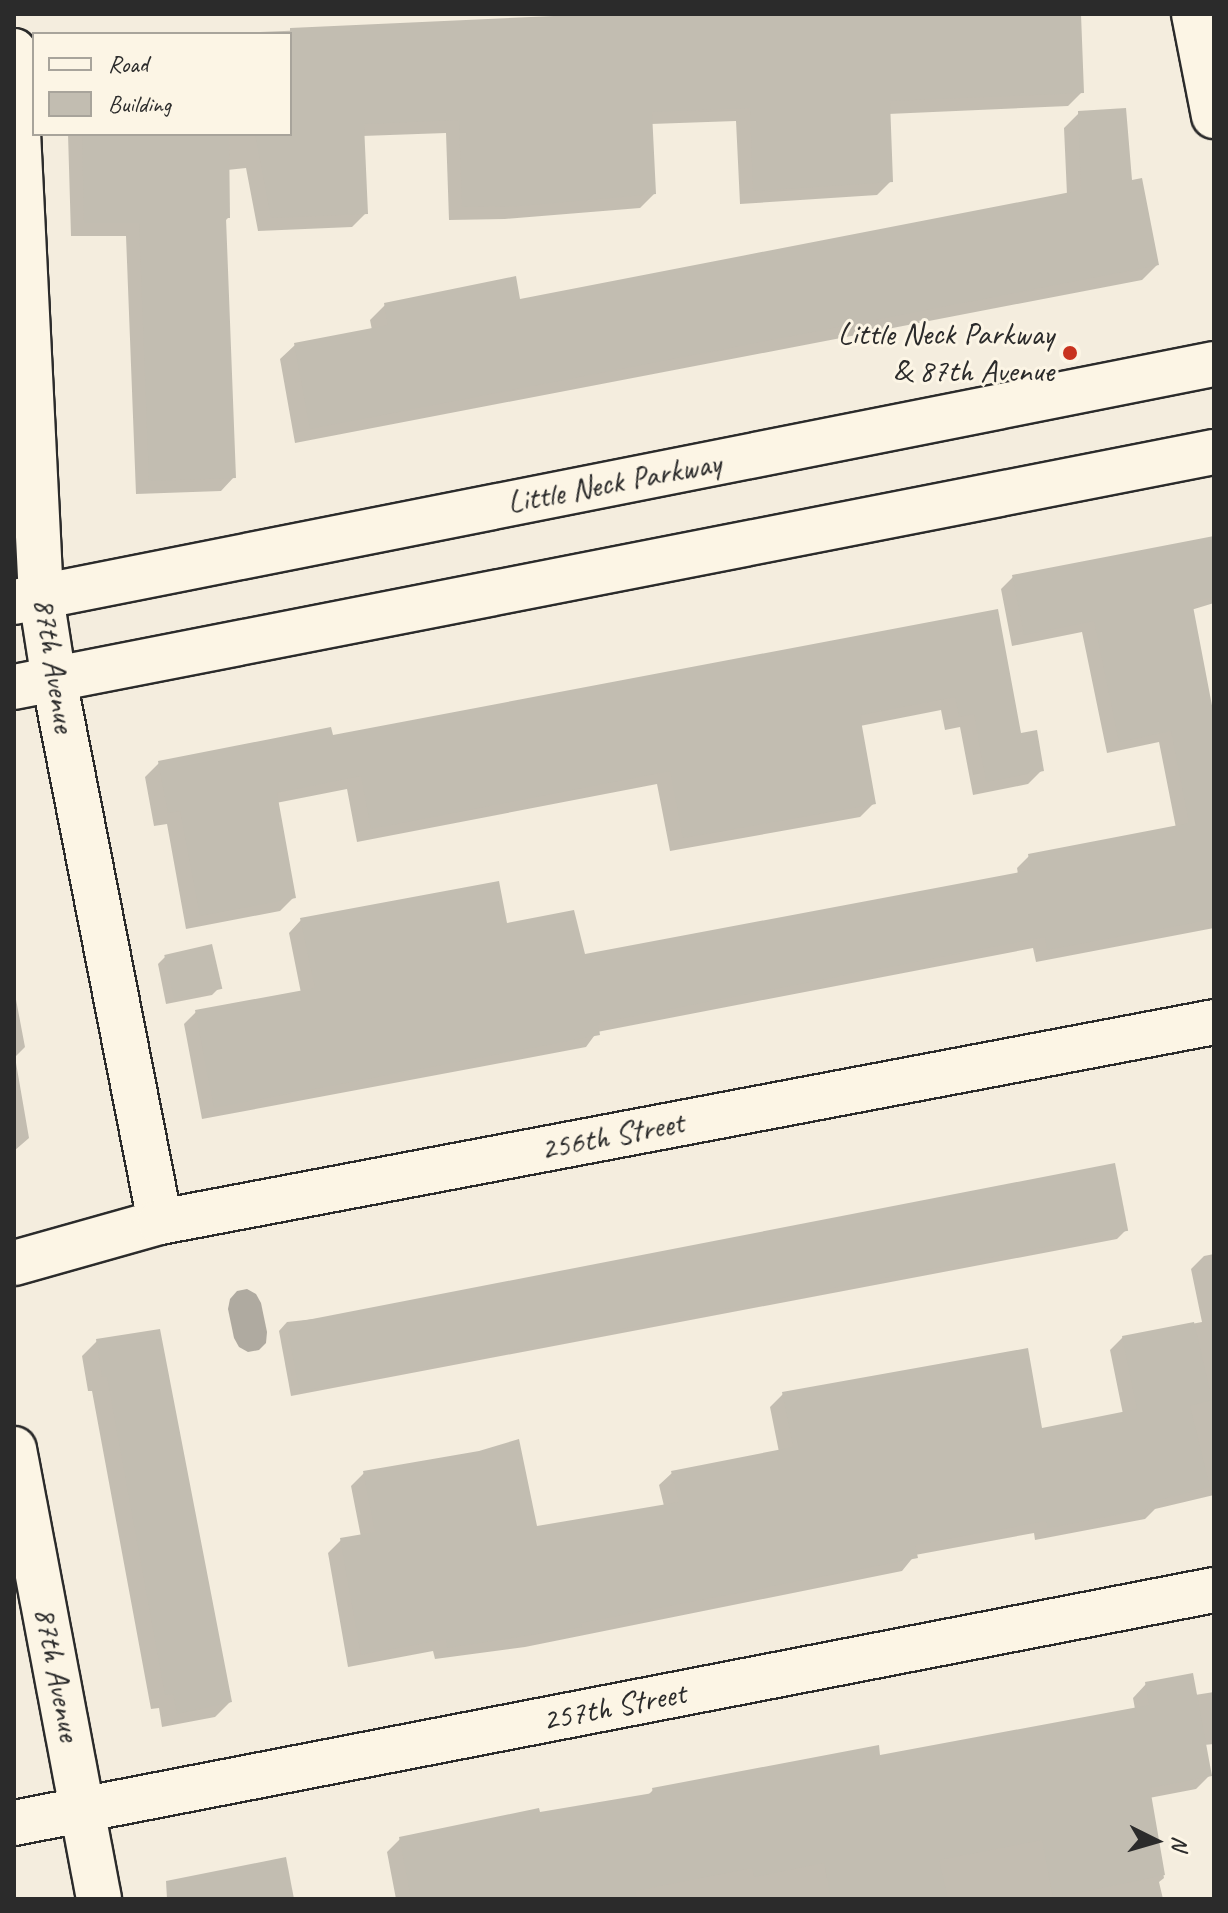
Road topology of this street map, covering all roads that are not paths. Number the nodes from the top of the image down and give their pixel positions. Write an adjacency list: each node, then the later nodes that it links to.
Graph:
1 (1194, 14): 3 (street)
2 (14, 51): 6 (street, 87th Avenue)
3 (1214, 116)
4 (1214, 364): 6 (street, Little Neck Parkway)
5 (1214, 452): 7 (street)
6 (28, 600): 7 (street, 87th Avenue)
7 (34, 683): 9 (street, 87th Avenue)
8 (1214, 1022): 9 (street, 256th Street)
9 (160, 1222): 10 (street, 256th Street)
10 (14, 1263)
11 (14, 1449): 13 (street, 87th Avenue)
12 (1214, 1590): 13 (street, 257th Street)
13 (82, 1810): 14 (street, 257th Street); 15 (street, 87th Avenue)
14 (14, 1823)
15 (99, 1899)

